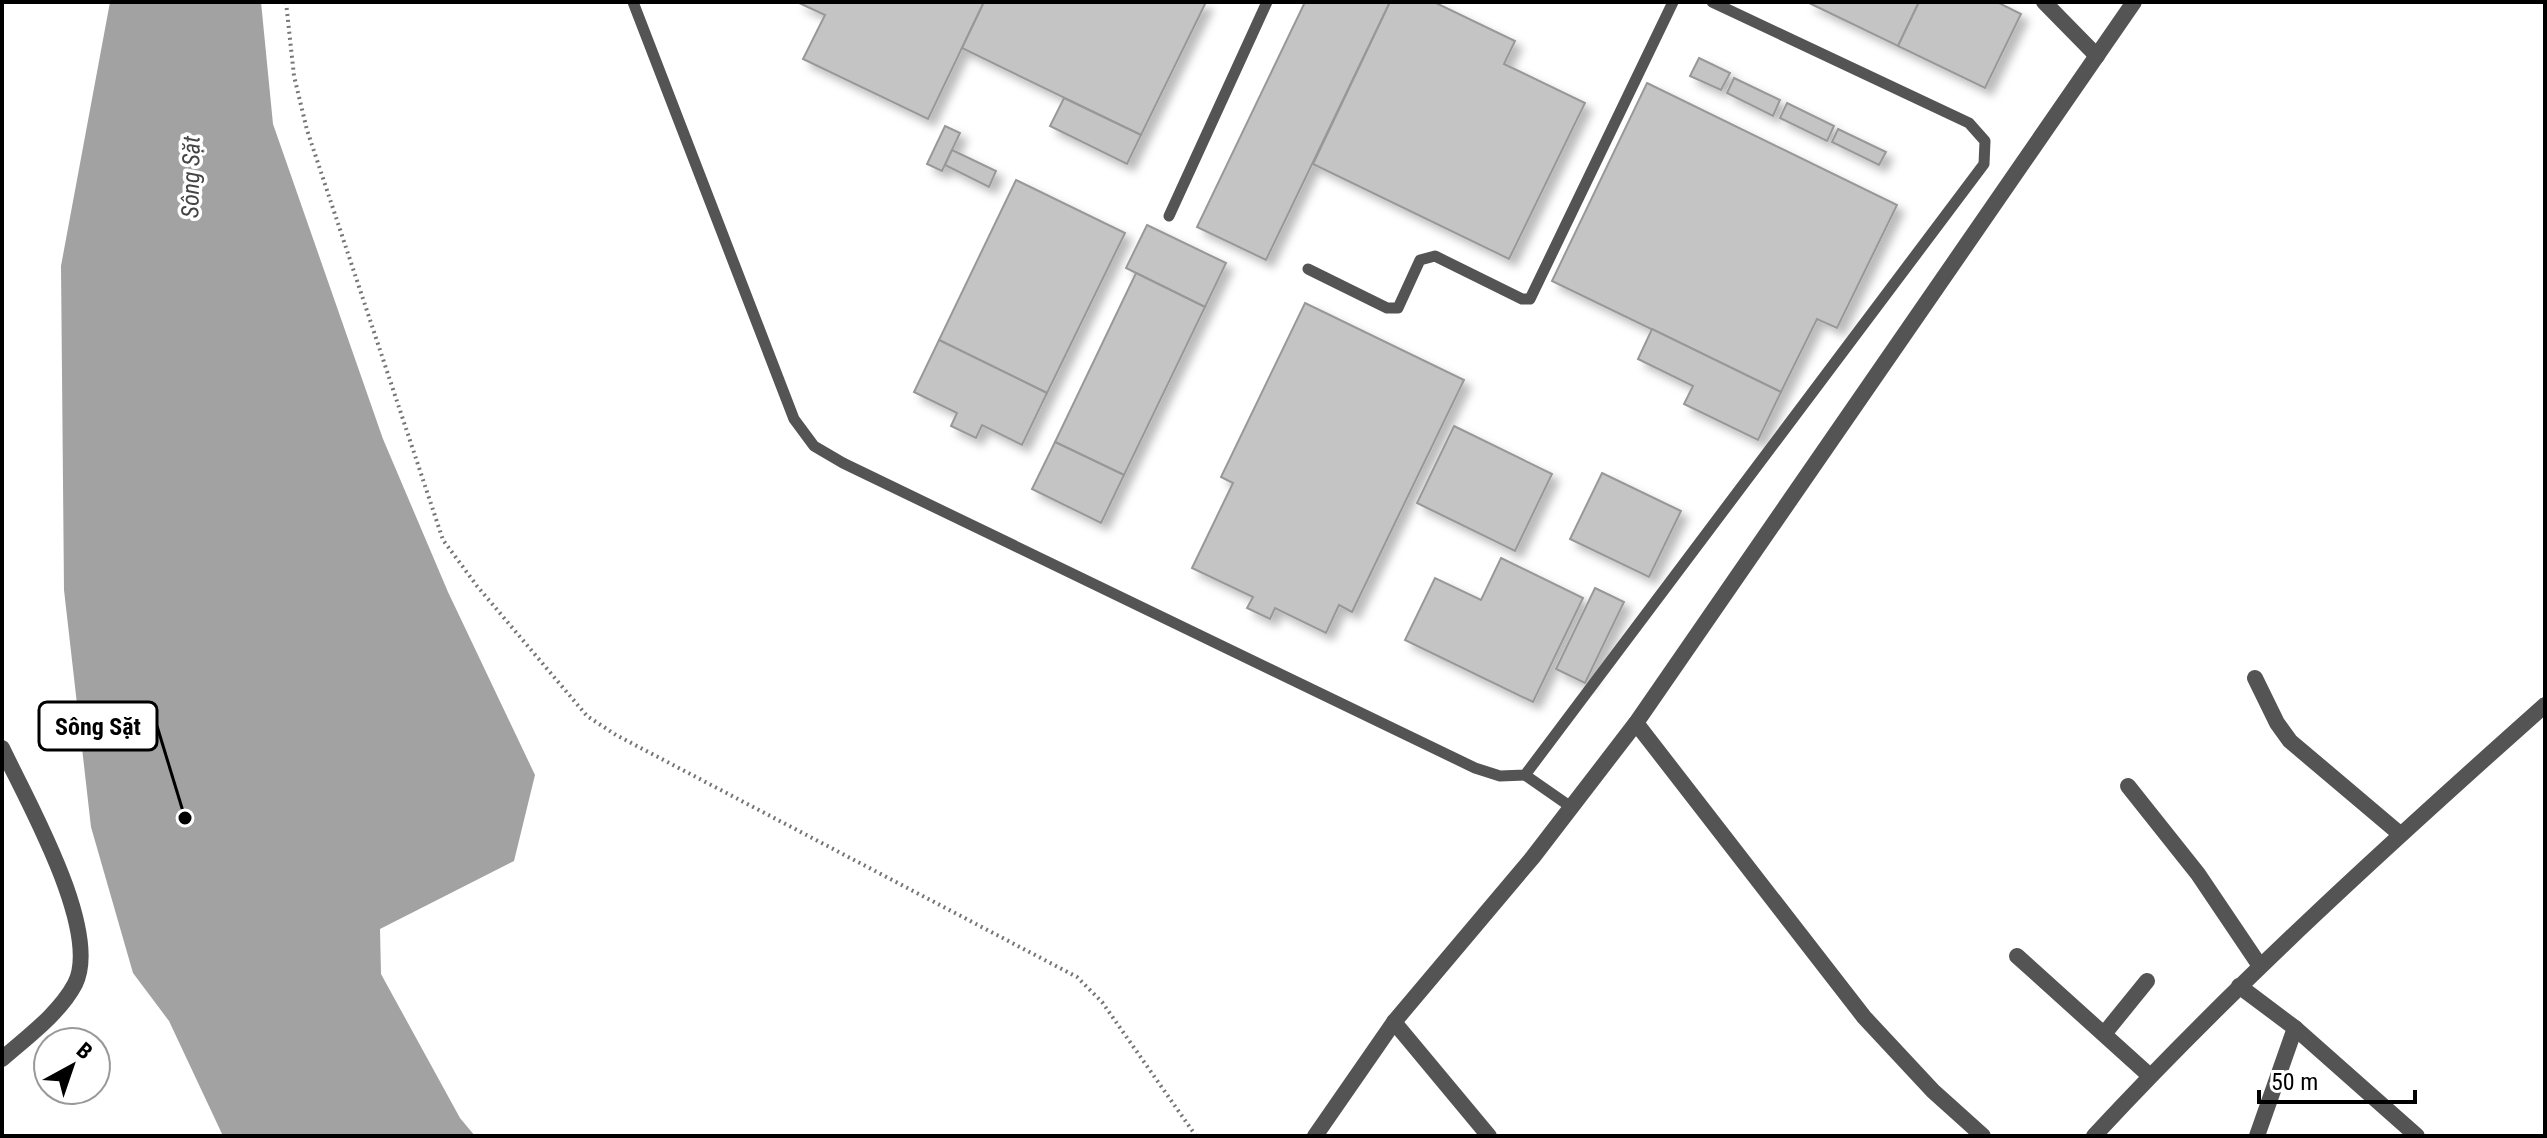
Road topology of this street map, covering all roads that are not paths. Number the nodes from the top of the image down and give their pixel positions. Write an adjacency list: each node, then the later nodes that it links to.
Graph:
1 (633, 2): 14 (lane)
2 (1267, 2): 8 (lane)
3 (1673, 2): 9 (lane)
4 (1712, 2): 14 (lane)
5 (2044, 2): 7 (street)
6 (2134, 2): 7 (street)
7 (2097, 56): 12 (street)
8 (1169, 216)
9 (1308, 269)
10 (2255, 678): 17 (street)
11 (2545, 705): 17 (street)
12 (1636, 723): 16 (street); 29 (street)
13 (2, 748): 25 (street)
14 (1525, 775): 16 (lane)
15 (2128, 786): 19 (street)
16 (1571, 807): 22 (street)
17 (2400, 834): 19 (street)
18 (2017, 956): 24 (street)
19 (2260, 966): 21 (street)
20 (2147, 981): 24 (street)
21 (2239, 986): 23 (street); 26 (street)
22 (1394, 1022): 27 (street); 28 (street)
23 (2295, 1028): 31 (street); 32 (street)
24 (2104, 1034): 26 (street)
25 (2, 1059)
26 (2150, 1076): 30 (street)
27 (1315, 1136)
28 (1489, 1136)
29 (1983, 1136)
30 (2094, 1136)
31 (2257, 1136)
32 (2417, 1136)

